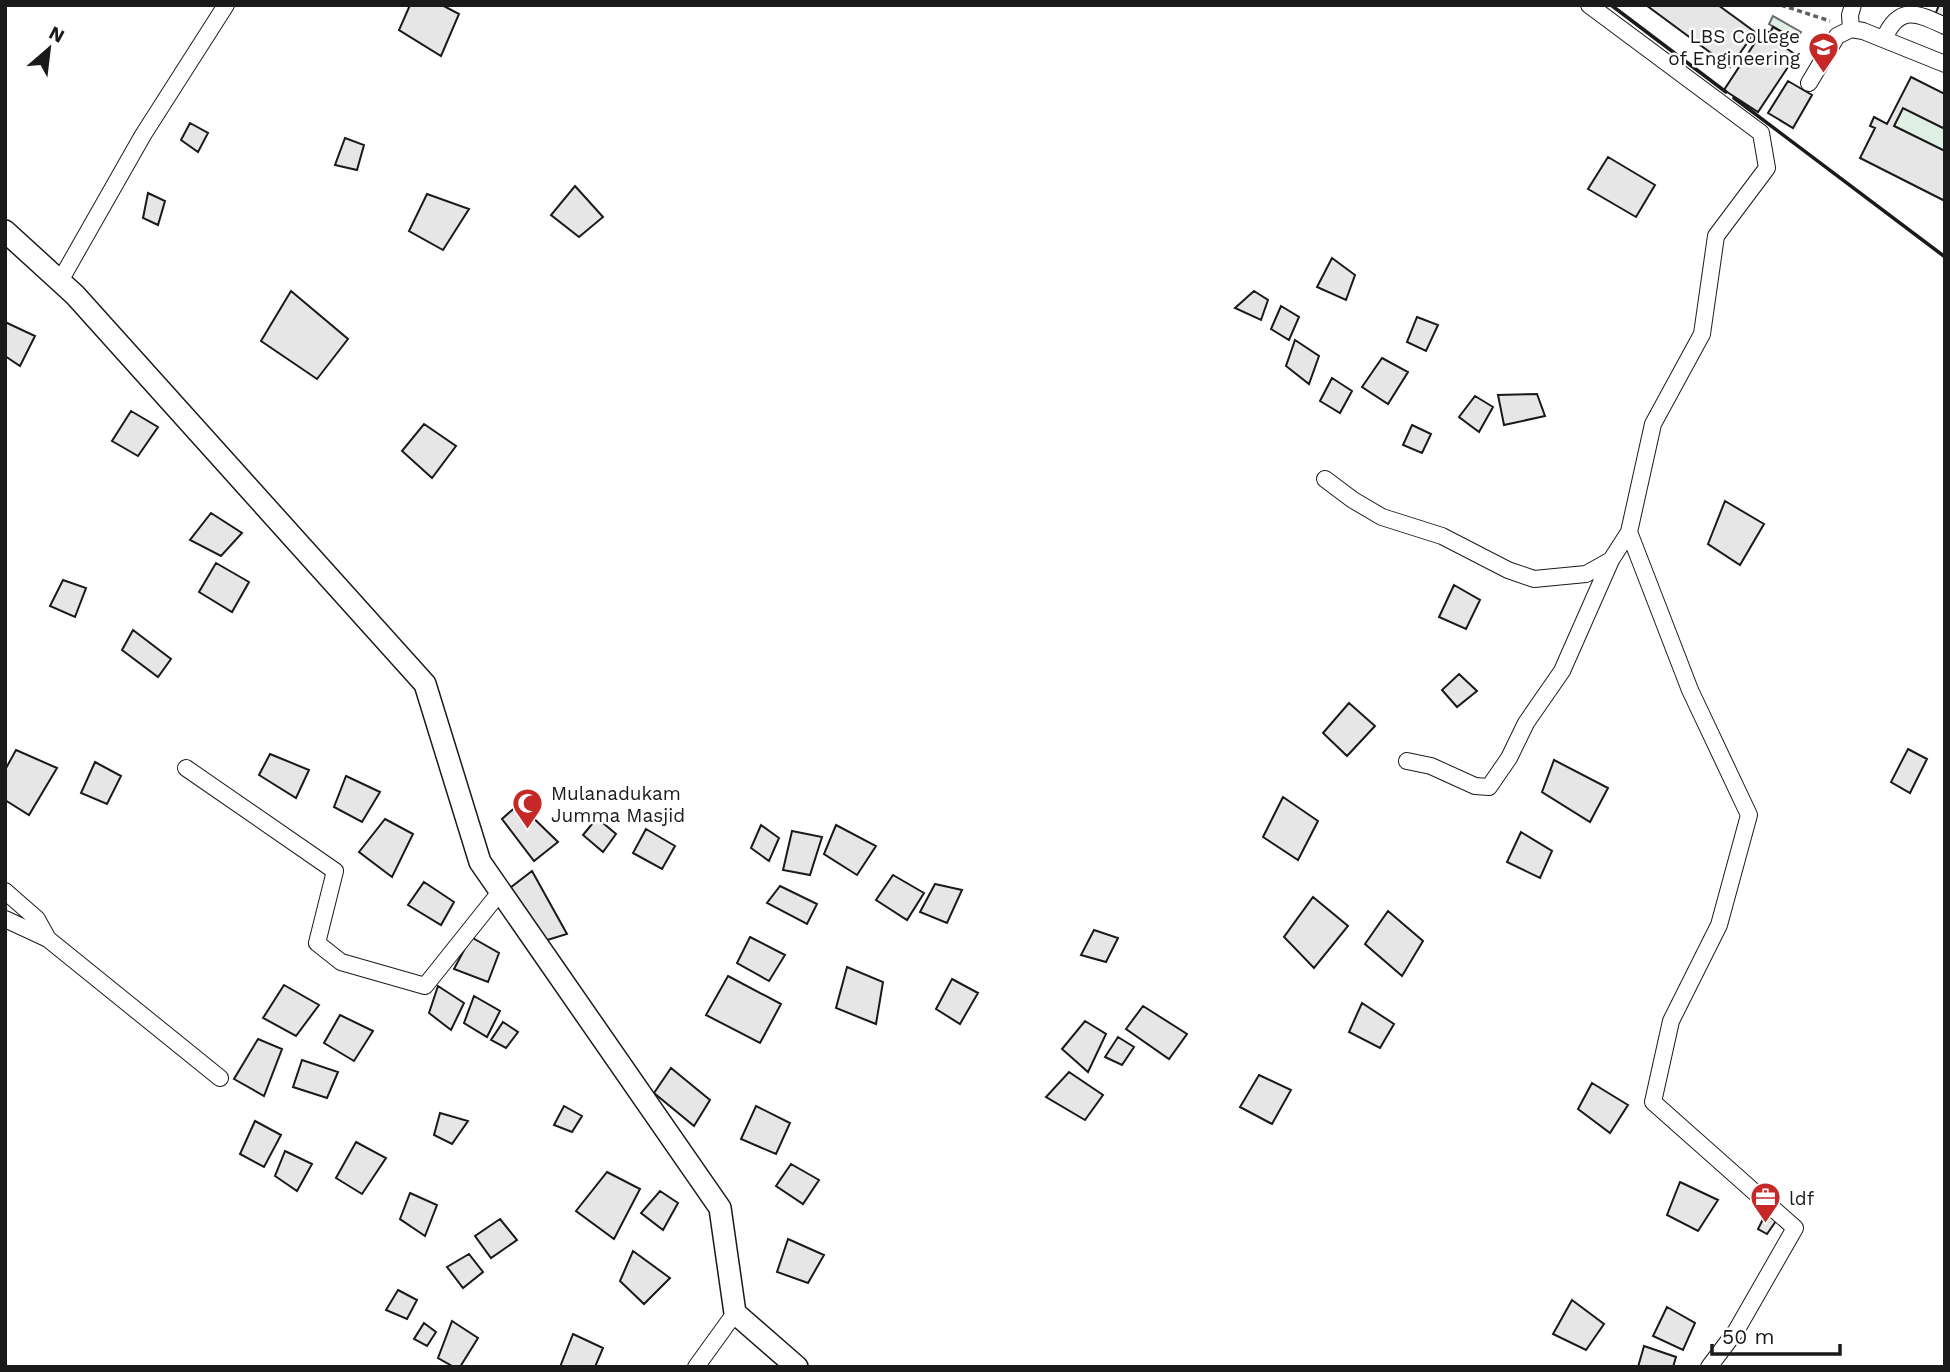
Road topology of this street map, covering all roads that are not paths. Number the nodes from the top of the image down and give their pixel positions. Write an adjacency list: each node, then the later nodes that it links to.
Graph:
1 (226, 5): 10 (street)
2 (1589, 5): 12 (street)
3 (1853, 5): 5 (street)
4 (1945, 26): 6 (street)
5 (1852, 29): 6 (street); 8 (street)
6 (1884, 39): 7 (street)
7 (1945, 64)
8 (1809, 83)
9 (5, 232): 10 (main road)
10 (60, 281): 16 (main road)
11 (1325, 479): 13 (street)
12 (1629, 532): 13 (street); 24 (street)
13 (1611, 560): 14 (street)
14 (1407, 761)
15 (186, 768): 16 (street)
16 (500, 892): 21 (main road)
17 (9, 898): 19 (street)
18 (5, 919): 19 (street)
19 (48, 939): 20 (street)
20 (220, 1078)
21 (735, 1313): 22 (street); 23 (main road)
22 (696, 1367)
23 (797, 1367)
24 (1709, 1367)

